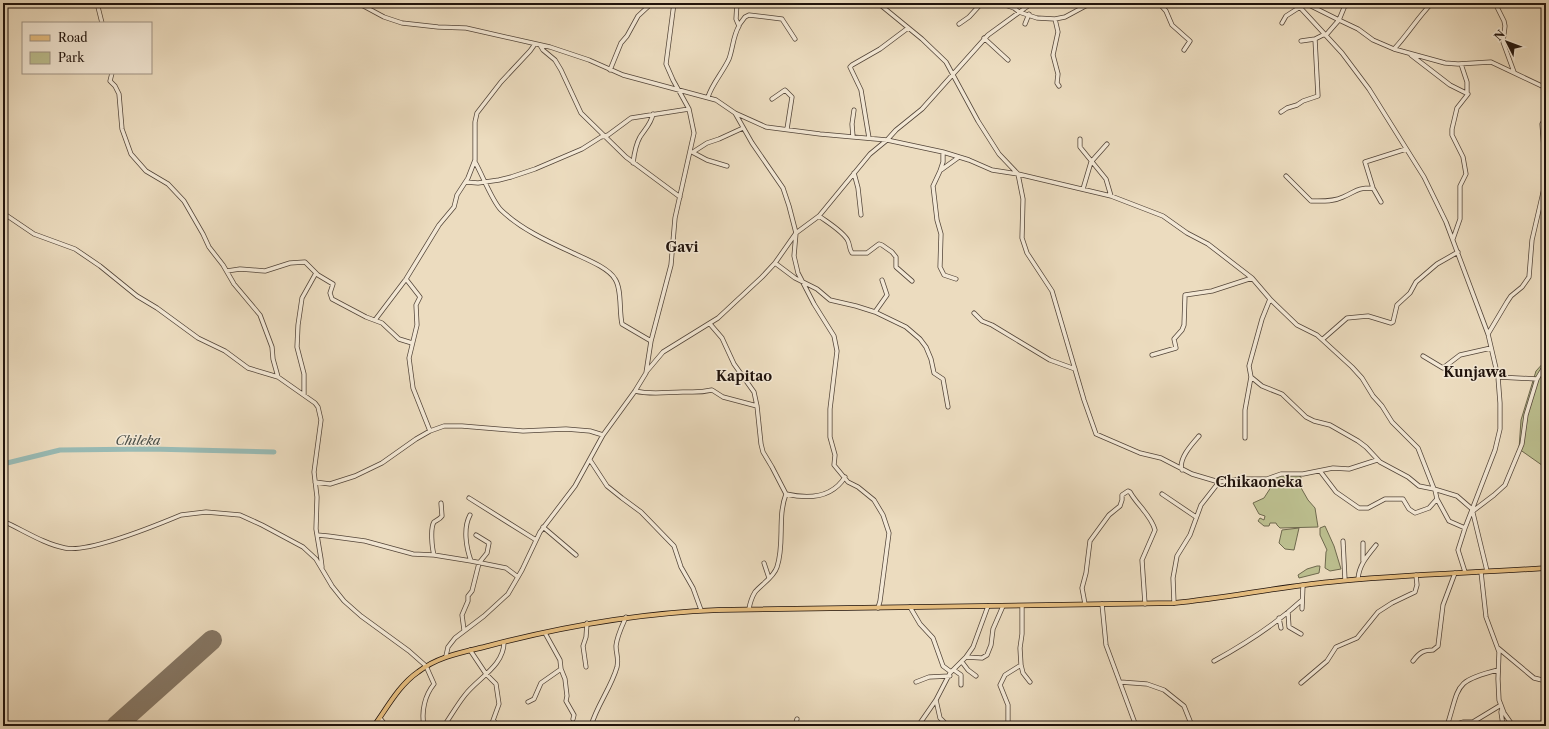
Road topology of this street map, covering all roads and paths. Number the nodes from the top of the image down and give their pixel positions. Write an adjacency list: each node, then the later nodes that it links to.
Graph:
1 (97, 3): 23 (street)
2 (358, 3): 34 (street)
3 (652, 3): 41 (street)
4 (674, 3): 47 (street)
5 (737, 3): 27 (street)
6 (878, 3): 28 (street)
7 (984, 3): 25 (street)
8 (999, 3): 19 (street)
9 (1032, 3): 19 (street)
10 (1091, 3): 21 (street)
11 (1159, 3): 37 (street)
12 (1296, 3): 18 (street)
13 (1306, 3): 17 (street)
14 (1346, 3): 22 (street)
15 (1432, 3): 36 (street)
16 (1495, 3): 42 (street)
17 (1311, 4): 22 (street)
18 (1300, 7): 24 (street); 29 (street)
19 (1019, 12): 20 (street); 30 (street)
20 (1029, 14): 21 (street); 26 (street)
21 (1055, 19): 45 (street)
22 (1339, 20): 29 (street); 36 (street)
23 (102, 22)
24 (1282, 22)
25 (959, 24)
26 (1025, 24)
27 (739, 25): 31 (street); 49 (street)
28 (908, 28): 44 (street); 61 (street)
29 (1326, 34): 32 (street); 65 (street)
30 (984, 38): 39 (street); 44 (street)
31 (795, 39)
32 (1315, 39): 33 (street); 53 (street)
33 (1302, 41)
34 (535, 44): 35 (street); 69 (street)
35 (540, 45): 41 (street); 59 (street)
36 (1394, 49): 38 (street)
37 (1184, 50)
38 (1408, 53): 40 (street); 48 (street)
39 (1008, 60)
40 (1462, 64): 42 (street); 48 (street)
41 (610, 70): 47 (street)
42 (1514, 72): 46 (street)
43 (112, 74): 91 (street)
44 (953, 75): 63 (street); 75 (street)
45 (1059, 86)
46 (1546, 88)
47 (679, 90): 49 (street); 51 (street)
48 (1467, 93): 88 (street)
49 (708, 97): 54 (street)
50 (772, 99): 58 (street)
51 (689, 109): 55 (street); 66 (street)
52 (854, 110): 60 (street)
53 (1281, 112)
54 (735, 113): 57 (street); 58 (street)
55 (653, 114): 59 (street); 71 (street)
56 (1546, 118): 104 (street)
57 (743, 128): 66 (street); 87 (street)
58 (787, 129): 60 (street)
59 (604, 136): 71 (street); 78 (street)
60 (853, 137): 61 (street)
61 (869, 138): 63 (street)
62 (1080, 139): 70 (street)
63 (887, 140): 67 (street); 74 (street)
64 (1107, 144): 70 (street)
65 (1406, 149): 79 (street); 88 (street)
66 (692, 152): 72 (street); 82 (street)
67 (943, 152): 68 (street); 73 (street)
68 (958, 157): 73 (street); 75 (street)
69 (475, 162): 77 (street); 78 (street)
70 (1091, 162): 80 (street); 81 (street)
71 (633, 163): 82 (street)
72 (727, 166)
73 (940, 171): 95 (street)
74 (854, 173): 85 (street); 86 (street)
75 (1018, 174): 80 (street); 112 (street)
76 (1286, 176): 79 (street)
77 (466, 182): 78 (street); 94 (street)
78 (485, 182): 106 (street)
79 (1373, 188): 83 (street)
80 (1083, 189): 81 (street)
81 (1111, 196): 93 (street)
82 (680, 197): 106 (street)
83 (1381, 202)
84 (3, 213): 114 (street)
85 (861, 215)
86 (819, 216): 87 (street); 98 (street)
87 (796, 234): 90 (street); 97 (street)
88 (1453, 239): 89 (street)
89 (1458, 252): 104 (street); 105 (street)
90 (775, 262): 97 (street); 103 (street)
91 (227, 272): 92 (street); 114 (street)
92 (316, 273): 102 (street); 119 (street)
93 (1252, 278): 99 (street); 109 (street)
94 (406, 279): 102 (street); 107 (street)
95 (956, 279)
96 (882, 280): 100 (street)
97 (801, 281): 100 (street); 130 (street)
98 (912, 281)
99 (1270, 298): 105 (street); 115 (street)
100 (875, 312): 121 (street)
101 (974, 313): 112 (street)
102 (374, 320): 107 (street)
103 (710, 324): 113 (street); 120 (street)
104 (1488, 334): 108 (street)
105 (1323, 339): 135 (street)
106 (651, 341): 113 (street)
107 (412, 343): 122 (street)
108 (1491, 348): 110 (street); 116 (street)
109 (1152, 356)
110 (1423, 356)
111 (1546, 364): 117 (street)
112 (1075, 369): 128 (street)
113 (646, 373): 118 (street)
114 (278, 377): 119 (street)
115 (1251, 377): 125 (street); 127 (street)
116 (1498, 377): 117 (street); 141 (street)
117 (1537, 379): 141 (street)
118 (635, 391): 120 (street); 123 (street)
119 (304, 395): 131 (street)
120 (757, 406): 136 (street)
121 (948, 407)
122 (430, 431): 123 (street); 131 (street)
123 (603, 435): 126 (street)
124 (1199, 436): 128 (street)
125 (1245, 438)
126 (590, 460): 145 (street); 183 (street)
127 (1377, 460): 129 (street); 135 (street)
128 (1182, 470): 133 (street)
129 (1320, 471): 133 (street); 139 (street)
130 (845, 477): 132 (street); 134 (street)
131 (315, 482): 148 (street)
132 (848, 482): 134 (street); 180 (street)
133 (1219, 482): 143 (street)
134 (841, 483): 136 (street)
135 (1435, 490): 139 (street); 141 (street)
136 (786, 494): 167 (street)
137 (1162, 494): 143 (street)
138 (469, 498): 149 (street)
139 (1437, 498): 146 (street)
140 (441, 504): 153 (street)
141 (1473, 510): 146 (street); 161 (street)
142 (470, 515): 155 (street)
143 (1196, 517): 172 (street)
144 (3, 521): 159 (street)
145 (543, 527): 149 (street); 154 (street)
146 (1465, 528): 162 (street)
147 (476, 535): 157 (street)
148 (317, 536): 153 (street); 159 (street)
149 (536, 540): 166 (street)
150 (1343, 541): 169 (street)
151 (1363, 543): 156 (street)
152 (1376, 545): 156 (street)
153 (434, 555): 155 (street)
154 (576, 555)
155 (471, 561): 157 (street)
156 (1362, 562): 168 (street)
157 (479, 563): 166 (street); 189 (street)
158 (764, 563): 167 (street)
159 (322, 568): 201 (street)
160 (1546, 568): 161 (main road)
161 (1486, 571): 163 (main road)
162 (1465, 572): 163 (main road); 164 (main road)
163 (1481, 572): 193 (street)
164 (1454, 573): 165 (main road); 198 (street)
165 (1416, 575): 168 (main road); 212 (street)
166 (518, 577): 189 (street)
167 (769, 578): 181 (street)
168 (1358, 579): 169 (main road)
169 (1346, 580): 170 (main road)
170 (1303, 586): 171 (street); 172 (main road)
171 (1302, 600): 182 (street); 184 (street)
172 (1174, 603): 175 (main road)
173 (1084, 604): 174 (main road); 175 (street); 178 (main road)
174 (1102, 604): 175 (main road); 211 (street)
175 (1145, 604)
176 (988, 606): 177 (main road); 179 (main road); 196 (street)
177 (1003, 606): 178 (main road); 196 (street)
178 (1022, 606): 200 (street)
179 (910, 607): 180 (main road); 205 (street)
180 (878, 608): 181 (main road)
181 (749, 609): 183 (main road)
182 (1302, 609)
183 (701, 610): 185 (main road)
184 (1288, 612): 186 (street); 191 (street)
185 (626, 617): 187 (main road); 228 (street)
186 (1279, 618): 188 (street); 197 (street)
187 (587, 623): 190 (main road); 202 (street)
188 (1281, 628)
189 (464, 630): 195 (street)
190 (545, 633): 192 (main road); 203 (street)
191 (1302, 634)
192 (504, 642): 194 (main road); 206 (street)
193 (1498, 648): 204 (street); 208 (street)
194 (470, 650): 195 (main road); 206 (street)
195 (446, 656): 201 (main road)
196 (966, 657): 199 (street)
197 (1214, 661)
198 (1413, 661)
199 (962, 662): 205 (street); 207 (street)
200 (1020, 665): 210 (street); 232 (street)
201 (426, 666): 217 (main road); 224 (street)
202 (586, 667)
203 (561, 669): 215 (street); 218 (street)
204 (1498, 670): 216 (street); 235 (street)
205 (952, 673): 209 (street); 213 (street); 214 (street)
206 (486, 674): 220 (street); 225 (street)
207 (976, 676)
208 (1546, 681)
209 (916, 682)
210 (1030, 682)
211 (1120, 682): 233 (street); 234 (street)
212 (1301, 683)
213 (961, 685)
214 (936, 700): 230 (street); 231 (street)
215 (528, 702)
216 (1502, 707): 221 (street); 237 (street); 238 (street)
217 (380, 718): 222 (main road); 223 (street)
218 (573, 719)
219 (797, 719): 229 (street)
220 (494, 721): 226 (street); 227 (street)
221 (1472, 724): 236 (street)
222 (374, 726)
223 (386, 726)
224 (424, 726)
225 (444, 726)
226 (491, 726)
227 (497, 726)
228 (591, 726)
229 (795, 726)
230 (918, 726)
231 (948, 726)
232 (1008, 726)
233 (1136, 726)
234 (1192, 726)
235 (1447, 726)
236 (1450, 726)
237 (1503, 726)
238 (1513, 726)

